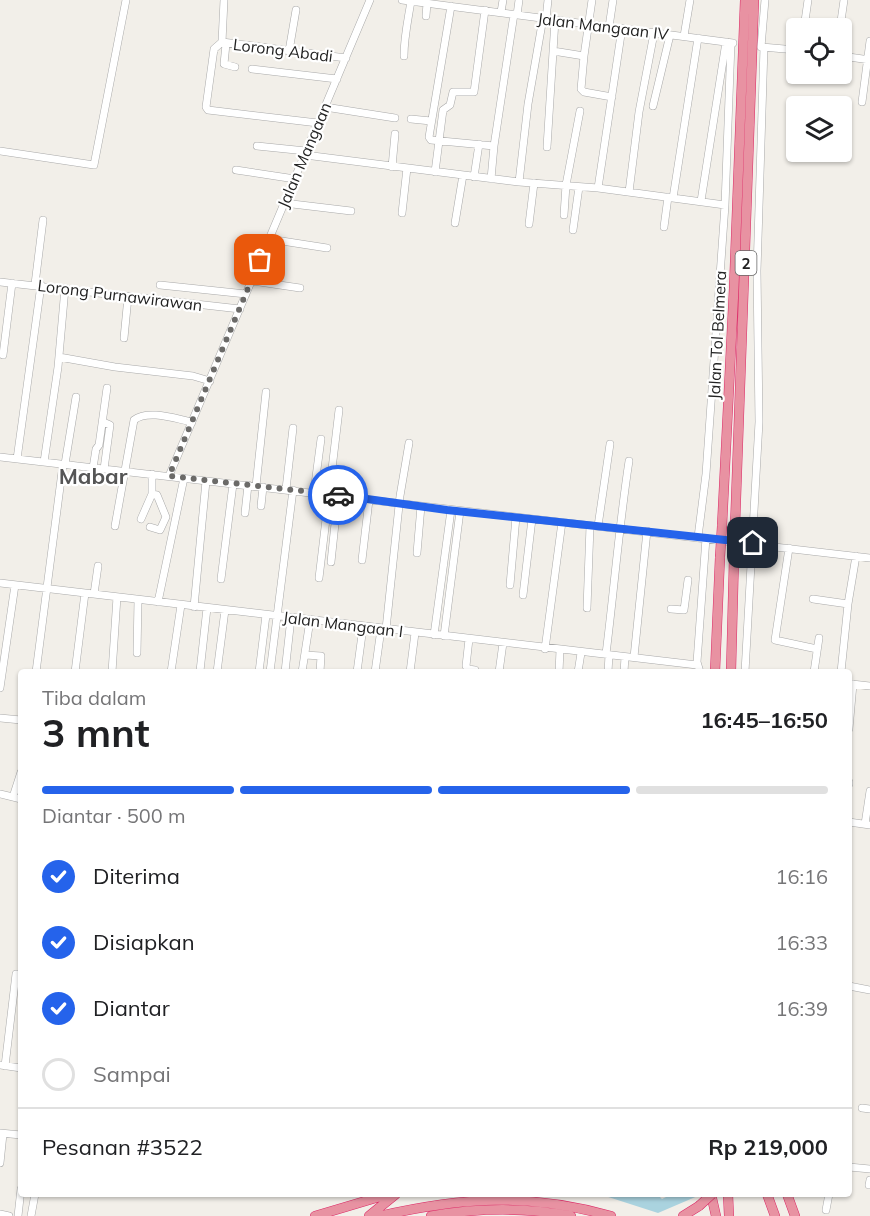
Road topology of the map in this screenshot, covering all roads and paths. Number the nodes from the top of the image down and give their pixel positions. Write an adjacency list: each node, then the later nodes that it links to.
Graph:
1 (126, 0): 67 (street)
2 (224, 0): 37 (street)
3 (370, 0): 46 (street, Jalan Mangaan)
4 (402, 0): 16 (street, Jalan Mangaan IV)
5 (503, 0): 22 (street)
6 (519, 0): 23 (street)
7 (548, 0): 25 (street)
8 (592, 0): 29 (street)
9 (613, 0): 30 (street)
10 (690, 0): 34 (street)
11 (745, 0): 232 (highway, Jalan Tol Belmera / 2, bridge)
12 (754, 0): 233 (highway, Jalan Tol Belmera / 2, bridge)
13 (765, 0): 39 (street)
14 (808, 0): 26 (street)
15 (844, 0): 27 (street)
16 (411, 1): 17 (street, Jalan Mangaan IV); 43 (street)
17 (427, 3): 19 (street, Jalan Mangaan IV); 24 (street)
18 (461, 4): 19 (street, Jalan Mangaan IV); 21 (street, Jalan Mangaan IV)
19 (451, 6): 59 (street)
20 (296, 10): 41 (street)
21 (485, 10): 22 (street, Jalan Mangaan IV); 55 (street)
22 (501, 12): 23 (street, Jalan Mangaan IV)
23 (516, 14): 25 (street, Jalan Mangaan IV); 65 (street)
24 (426, 16)
25 (545, 18): 28 (street, Jalan Mangaan IV); 77 (street)
26 (805, 18)
27 (841, 18)
28 (555, 20): 29 (street, Jalan Mangaan IV); 42 (street)
29 (589, 24): 30 (street, Jalan Mangaan IV); 44 (street)
30 (609, 27): 31 (street, Jalan Mangaan IV)
31 (622, 28): 32 (street, Jalan Mangaan IV); 51 (street)
32 (654, 33): 33 (street, Jalan Mangaan IV); 82 (street)
33 (670, 35): 34 (street, Jalan Mangaan IV); 53 (street)
34 (684, 36): 35 (street, Jalan Mangaan IV)
35 (698, 38): 38 (street, Jalan Mangaan IV); 83 (street)
36 (870, 41): 47 (street)
37 (224, 43): 41 (street, Lorong Abadi); 48 (street); 60 (street)
38 (730, 43): 84 (street); 86 (street)
39 (763, 47): 40 (street); 159 (street)
40 (786, 49)
41 (289, 51): 46 (street, Lorong Abadi)
42 (553, 51): 44 (street); 66 (street)
43 (404, 56)
44 (584, 56): 51 (street)
45 (852, 57): 47 (street)
46 (346, 58): 50 (street, Jalan Mangaan)
47 (869, 60): 52 (street)
48 (234, 67)
49 (252, 69): 50 (street)
50 (337, 79): 54 (street, Jalan Mangaan)
51 (612, 97): 81 (street)
52 (862, 102)
53 (653, 106)
54 (325, 107): 57 (street); 60 (street, Jalan Mangaan)
55 (442, 110): 59 (street); 62 (street)
56 (580, 111): 79 (street)
57 (395, 118)
58 (411, 119): 59 (street)
59 (432, 119): 62 (street)
60 (318, 123): 68 (street, Jalan Mangaan)
61 (395, 134): 69 (street)
62 (439, 141): 63 (street); 72 (street)
63 (479, 144): 65 (street); 74 (street)
64 (257, 146): 68 (street)
65 (494, 146): 76 (street)
66 (547, 147)
67 (0, 151)
68 (305, 153): 69 (street); 75 (street, Jalan Mangaan)
69 (392, 166): 70 (street)
70 (406, 168): 72 (street); 88 (street)
71 (236, 170): 75 (street)
72 (435, 172): 73 (street)
73 (464, 175): 74 (street); 91 (street)
74 (474, 177): 76 (street)
75 (295, 179): 85 (street, Jalan Mangaan)
76 (491, 179): 77 (street)
77 (519, 182): 78 (street)
78 (534, 183): 79 (street); 92 (street)
79 (566, 185): 80 (street); 89 (street)
80 (579, 187): 81 (street); 94 (street)
81 (598, 189): 82 (street)
82 (629, 192): 83 (street)
83 (671, 197): 84 (street); 93 (street)
84 (701, 201): 86 (street)
85 (284, 203): 87 (street); 95 (street, Jalan Mangaan)
86 (725, 205): 158 (street)
87 (351, 211)
88 (402, 213)
89 (564, 215)
90 (43, 220): 100 (street)
91 (455, 223)
92 (529, 224)
93 (664, 227)
94 (573, 230)
95 (269, 239): 96 (street); 97 (street, Jalan Mangaan)
96 (327, 248)
97 (252, 281): 103 (street); 104 (street, Jalan Mangaan)
98 (0, 282): 99 (street, Lorong Purnawirawan)
99 (12, 283): 100 (street, Lorong Purnawirawan); 108 (street)
100 (38, 285): 102 (street, Lorong Purnawirawan); 122 (street)
101 (160, 285): 104 (street)
102 (64, 288): 105 (street, Lorong Purnawirawan); 109 (street)
103 (300, 288)
104 (246, 294): 106 (street, Jalan Mangaan)
105 (128, 297): 106 (street, Lorong Purnawirawan); 107 (street)
106 (240, 309): 110 (street, Jalan Mangaan)
107 (124, 338)
108 (3, 355)
109 (58, 357): 110 (street); 124 (street)
110 (210, 381): 116 (street, Jalan Mangaan)
111 (107, 388): 115 (street)
112 (266, 392): 134 (street)
113 (76, 397): 125 (street)
114 (339, 410): 138 (street)
115 (103, 422): 126 (street); 127 (street)
116 (192, 422): 128 (street); 130 (street, Jalan Mangaan)
117 (293, 428): 135 (street)
118 (321, 440): 136 (street)
119 (409, 443): 141 (street)
120 (610, 444): 152 (street)
121 (0, 457): 122 (street)
122 (17, 459): 124 (street)
123 (629, 461): 154 (street)
124 (44, 462): 125 (street)
125 (64, 464): 126 (street); 173 (street)
126 (93, 468): 127 (street)
127 (104, 469): 128 (street)
128 (125, 471): 129 (street); 151 (street)
129 (153, 474): 130 (street); 137 (street)
130 (169, 476): 131 (street)
131 (184, 478): 132 (street); 180 (street)
132 (206, 481): 133 (street); 183 (street)
133 (233, 484): 134 (street); 168 (street)
134 (255, 486): 135 (street); 142 (street); 146 (street)
135 (290, 490): 136 (street); 189 (street)
136 (314, 492): 138 (street)
137 (152, 494): 148 (street); 153 (street)
138 (328, 494): 139 (street); 155 (street)
139 (338, 495): 140 (street); 157 (street)
140 (369, 500): 141 (street); 164 (street)
141 (399, 504): 143 (street); 193 (street)
142 (261, 506)
143 (421, 506): 144 (street); 161 (street)
144 (451, 510): 145 (street); 195 (street)
145 (460, 511): 147 (street); 196 (street)
146 (244, 513)
147 (516, 517): 149 (street); 172 (street)
148 (141, 519)
149 (532, 519): 150 (street); 176 (street)
150 (562, 522): 152 (street); 200 (street)
151 (115, 526)
152 (594, 526): 154 (street); 185 (street)
153 (150, 527)
154 (619, 529): 156 (street); 206 (street)
155 (324, 531): 157 (street); 167 (street)
156 (647, 531): 158 (street); 208 (street)
157 (334, 532): 165 (street)
158 (702, 538): 159 (street); 169 (street)
159 (753, 543): 160 (street); 234 (street)
160 (789, 548): 162 (street); 201 (street)
161 (417, 553)
162 (856, 556): 163 (street); 181 (street)
163 (870, 558)
164 (362, 560)
165 (331, 562)
166 (98, 566): 175 (street)
167 (319, 578)
168 (221, 579)
169 (704, 582): 186 (street); 231 (street)
170 (0, 583): 171 (street, Jalan Mangaan I)
171 (15, 585): 173 (street, Jalan Mangaan I); 239 (street)
172 (510, 585)
173 (48, 589): 174 (street, Jalan Mangaan I); 210 (street)
174 (85, 593): 175 (street, Jalan Mangaan I); 211 (street)
175 (94, 594): 177 (street, Jalan Mangaan I)
176 (523, 595)
177 (117, 597): 179 (street, Jalan Mangaan I); 212 (street)
178 (813, 599): 181 (street)
179 (138, 600): 180 (street, Jalan Mangaan I); 203 (street)
180 (158, 602): 182 (street, Jalan Mangaan I)
181 (848, 604): 236 (street)
182 (181, 605): 183 (street, Jalan Mangaan I); 213 (street)
183 (194, 606): 184 (street, Jalan Mangaan I)
184 (207, 608): 187 (street, Jalan Mangaan I); 214 (street)
185 (587, 608)
186 (671, 609)
187 (225, 610): 188 (street, Jalan Mangaan I); 215 (street)
188 (266, 615): 189 (street, Jalan Mangaan I); 216 (street)
189 (277, 616): 190 (street, Jalan Mangaan I); 217 (street)
190 (291, 618): 191 (street, Jalan Mangaan I); 218 (street)
191 (310, 620): 192 (street, Jalan Mangaan I); 205 (street)
192 (363, 627): 193 (street, Jalan Mangaan I); 221 (street)
193 (383, 629): 194 (street, Jalan Mangaan I); 222 (street)
194 (416, 633): 195 (street, Jalan Mangaan I); 223 (street)
195 (435, 635): 196 (street, Jalan Mangaan I)
196 (444, 636): 198 (street, Jalan Mangaan I)
197 (819, 638): 201 (street)
198 (468, 639): 199 (street, Jalan Mangaan I); 224 (street); 225 (street)
199 (503, 644): 200 (street, Jalan Mangaan I); 226 (street)
200 (545, 649): 202 (street, Jalan Mangaan I)
201 (817, 649): 235 (street)
202 (560, 650): 204 (street, Jalan Mangaan I); 227 (street)
203 (137, 653)
204 (581, 653): 206 (street, Jalan Mangaan I); 228 (street)
205 (305, 655): 219 (street); 220 (street)
206 (607, 655): 207 (street, Jalan Mangaan I); 229 (street)
207 (626, 657): 208 (street, Jalan Mangaan I); 230 (street)
208 (634, 657): 209 (street, Jalan Mangaan I)
209 (677, 668): 231 (street, Jalan Mangaan I)
210 (36, 669)
211 (75, 669)
212 (112, 669)
213 (171, 669)
214 (200, 669)
215 (217, 669)
216 (259, 669)
217 (270, 669)
218 (285, 669)
219 (303, 669)
220 (320, 669)
221 (357, 669)
222 (376, 669)
223 (410, 669)
224 (463, 669)
225 (468, 669)
226 (499, 669)
227 (559, 669)
228 (578, 669)
229 (608, 669)
230 (624, 669)
231 (698, 669)
232 (715, 669)
233 (731, 669)
234 (745, 669)
235 (814, 669)
236 (841, 669)
237 (852, 684): 238 (street)
238 (870, 686)
239 (0, 688)
240 (0, 718): 241 (street)
241 (18, 720)
242 (870, 790): 246 (street)
243 (0, 795): 244 (street)
244 (17, 798)
245 (852, 822): 246 (street)
246 (867, 825)
247 (16, 974): 250 (street)
248 (852, 987): 249 (street)
249 (870, 990)
250 (2, 1066): 251 (street)
251 (18, 1068)
252 (1, 1134): 253 (street); 254 (street)
253 (18, 1135)
254 (0, 1163)
255 (852, 1167): 256 (street)
256 (870, 1169)
257 (20, 1197): 271 (street)
258 (34, 1197): 272 (street)
259 (369, 1197): 273 (highway)
260 (369, 1197): 274 (highway)
261 (392, 1197): 275 (highway)
262 (708, 1197): 280 (highway, bridge)
263 (713, 1197): 281 (highway)
264 (728, 1197): 282 (highway)
265 (768, 1197): 283 (highway)
266 (788, 1197): 284 (highway)
267 (828, 1197): 268 (street)
268 (826, 1210)
269 (0, 1214): 270 (street)
270 (9, 1216)
271 (18, 1216)
272 (31, 1216)
273 (309, 1216)
274 (315, 1216)
275 (369, 1216)
276 (380, 1216): 279 (highway)
277 (431, 1216): 278 (highway)
278 (571, 1216)
279 (611, 1216)
280 (683, 1216)
281 (716, 1216)
282 (729, 1216)
283 (775, 1216)
284 (795, 1216)

